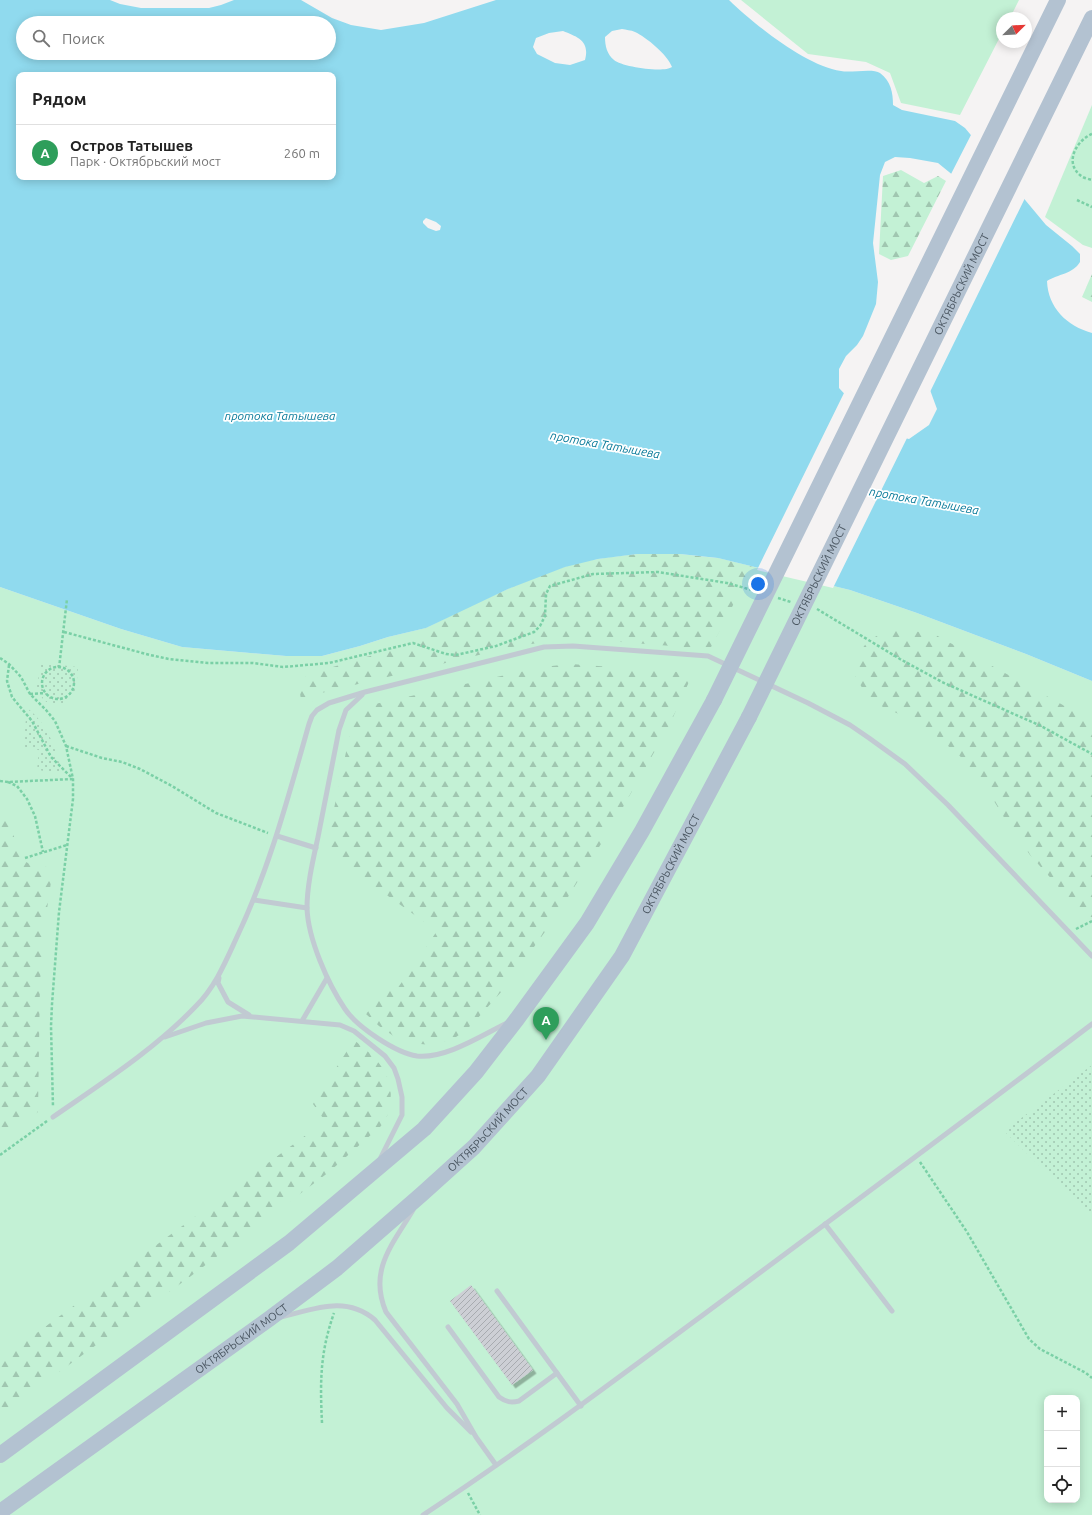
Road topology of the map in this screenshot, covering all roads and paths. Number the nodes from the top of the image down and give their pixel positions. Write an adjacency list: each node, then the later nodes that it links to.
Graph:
1 (1058, 0): 31 (main road, bridge)
2 (1092, 18): 39 (main road, ОКТЯБРЬСКИЙ МОСТ, bridge)
3 (1092, 134): 4 (path)
4 (1092, 180)
5 (1077, 200): 6 (path)
6 (1092, 207)
7 (67, 599): 10 (path)
8 (0, 658): 9 (path)
9 (9, 664): 13 (path); 15 (path)
10 (60, 668): 12 (path); 12 (path)
11 (365, 692): 18 (lane); 20 (lane); 26 (lane)
12 (45, 693): 13 (path)
13 (30, 694): 14 (path)
14 (66, 746): 15 (path); 18 (path)
15 (73, 778): 17 (path); 19 (path)
16 (0, 781): 17 (path)
17 (8, 782): 21 (path)
18 (277, 836): 20 (lane); 23 (lane)
19 (67, 845): 21 (path); 35 (path)
20 (316, 848): 24 (lane)
21 (43, 852): 22 (path)
22 (25, 858)
23 (254, 900): 24 (lane); 28 (lane)
24 (307, 908): 29 (lane)
25 (1092, 921): 26 (path)
26 (1071, 932): 27 (lane)
27 (1092, 956)
28 (221, 973): 30 (lane); 34 (lane)
29 (327, 978): 31 (lane); 32 (lane)
30 (250, 1015): 32 (lane); 34 (lane)
31 (517, 1019): 38 (main road)
32 (302, 1022): 38 (lane)
33 (1092, 1024): 37 (lane)
34 (163, 1038): 35 (lane)
35 (53, 1117): 36 (path)
36 (0, 1155)
37 (917, 1157): 40 (lane); 47 (path)
38 (372, 1174): 51 (main road)
39 (422, 1194): 44 (main road, ОКТЯБРЬСКИЙ МОСТ); 50 (lane)
40 (825, 1224): 43 (lane); 48 (lane)
41 (497, 1291): 46 (lane)
42 (335, 1311): 49 (path)
43 (892, 1311)
44 (269, 1319): 50 (lane); 54 (main road, ОКТЯБРЬСКИЙ МОСТ)
45 (448, 1327): 46 (lane)
46 (557, 1373): 48 (lane)
47 (1092, 1378)
48 (581, 1406): 52 (lane)
49 (322, 1423)
50 (476, 1437): 52 (lane)
51 (0, 1455)
52 (496, 1465): 53 (lane)
53 (465, 1488): 55 (lane); 56 (path)
54 (0, 1512)
55 (423, 1515)
56 (480, 1515)

